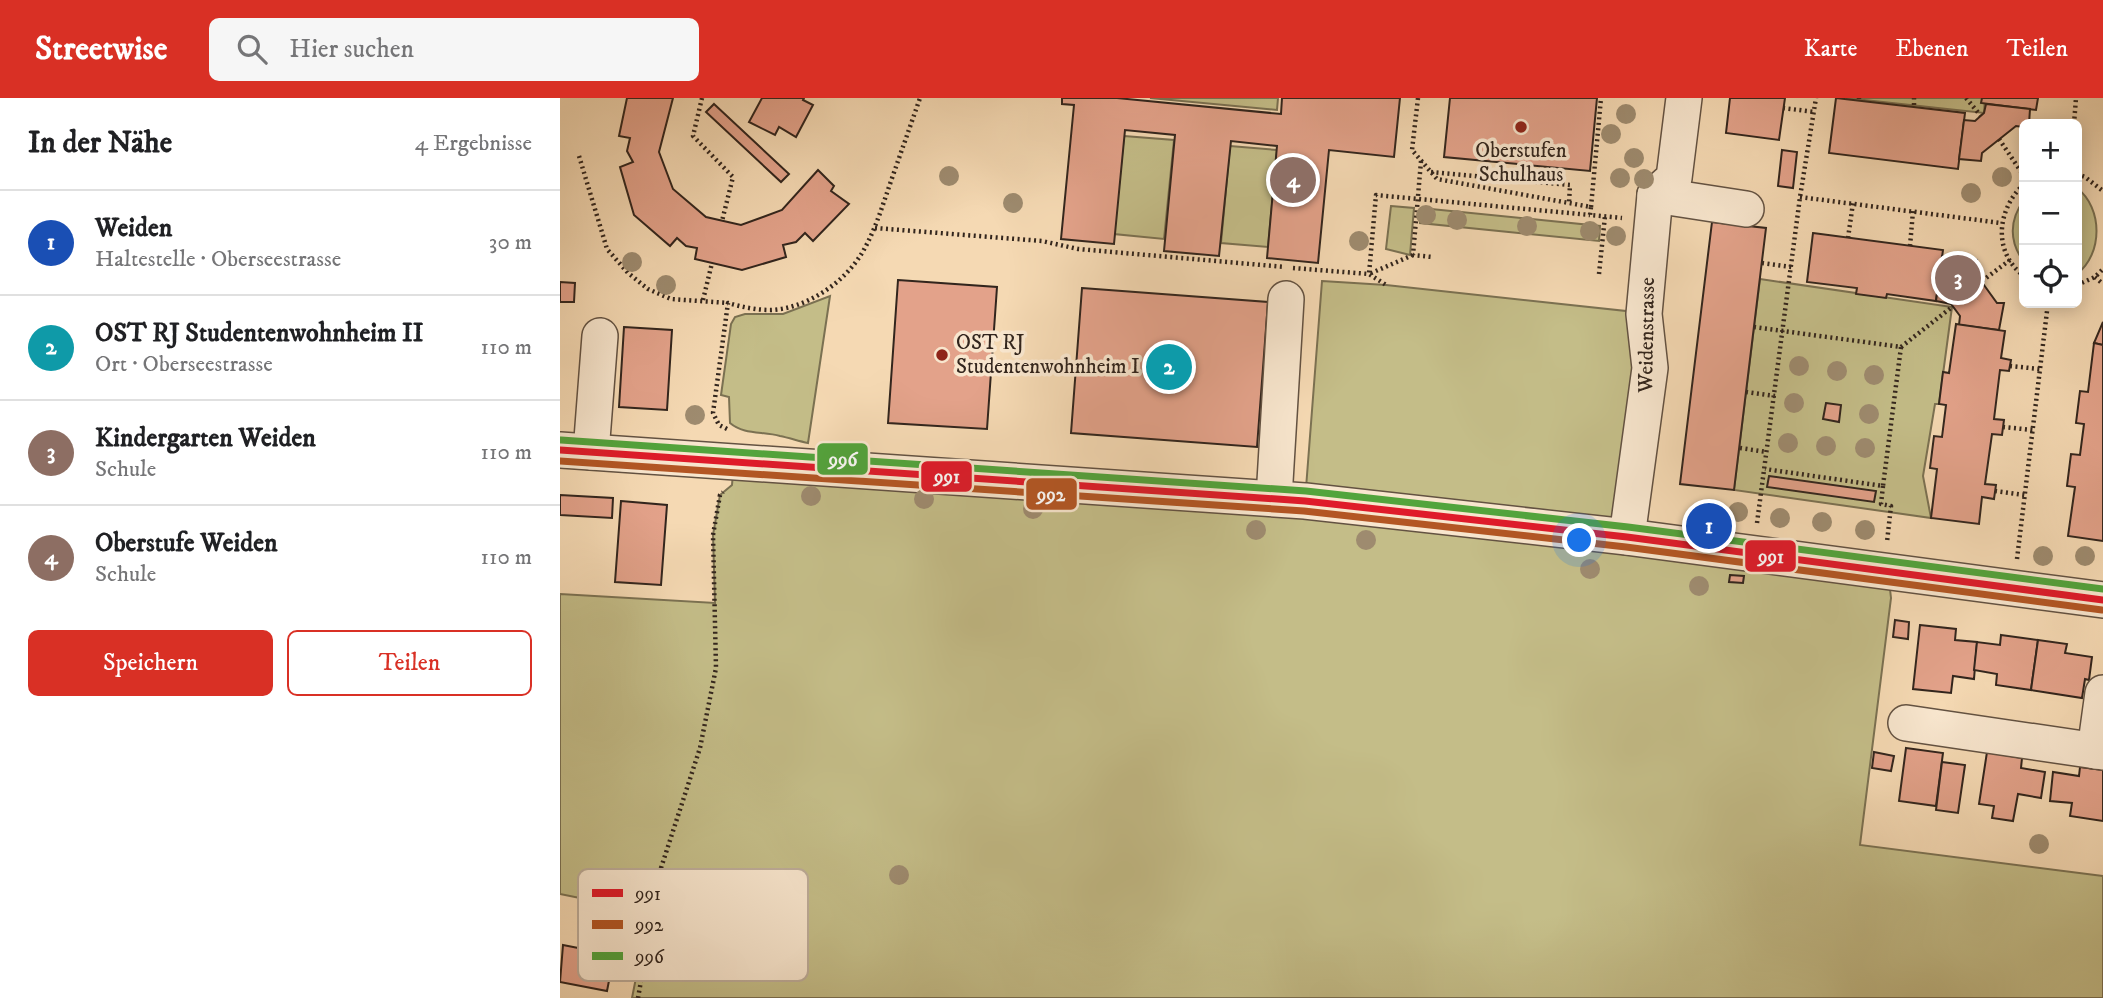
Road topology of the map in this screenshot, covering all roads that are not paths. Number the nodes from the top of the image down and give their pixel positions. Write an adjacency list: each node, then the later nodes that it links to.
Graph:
1 (1684, 98): 2 (street)
2 (1654, 208): 3 (street); 8 (street, Weidenstrasse)
3 (1746, 209)
4 (1286, 299): 7 (street)
5 (600, 336): 6 (street)
6 (576, 451): 7 (street)
7 (1274, 498): 8 (street)
8 (1627, 537): 9 (street)
9 (2103, 600)
10 (1906, 723): 11 (street)
11 (2101, 726)

